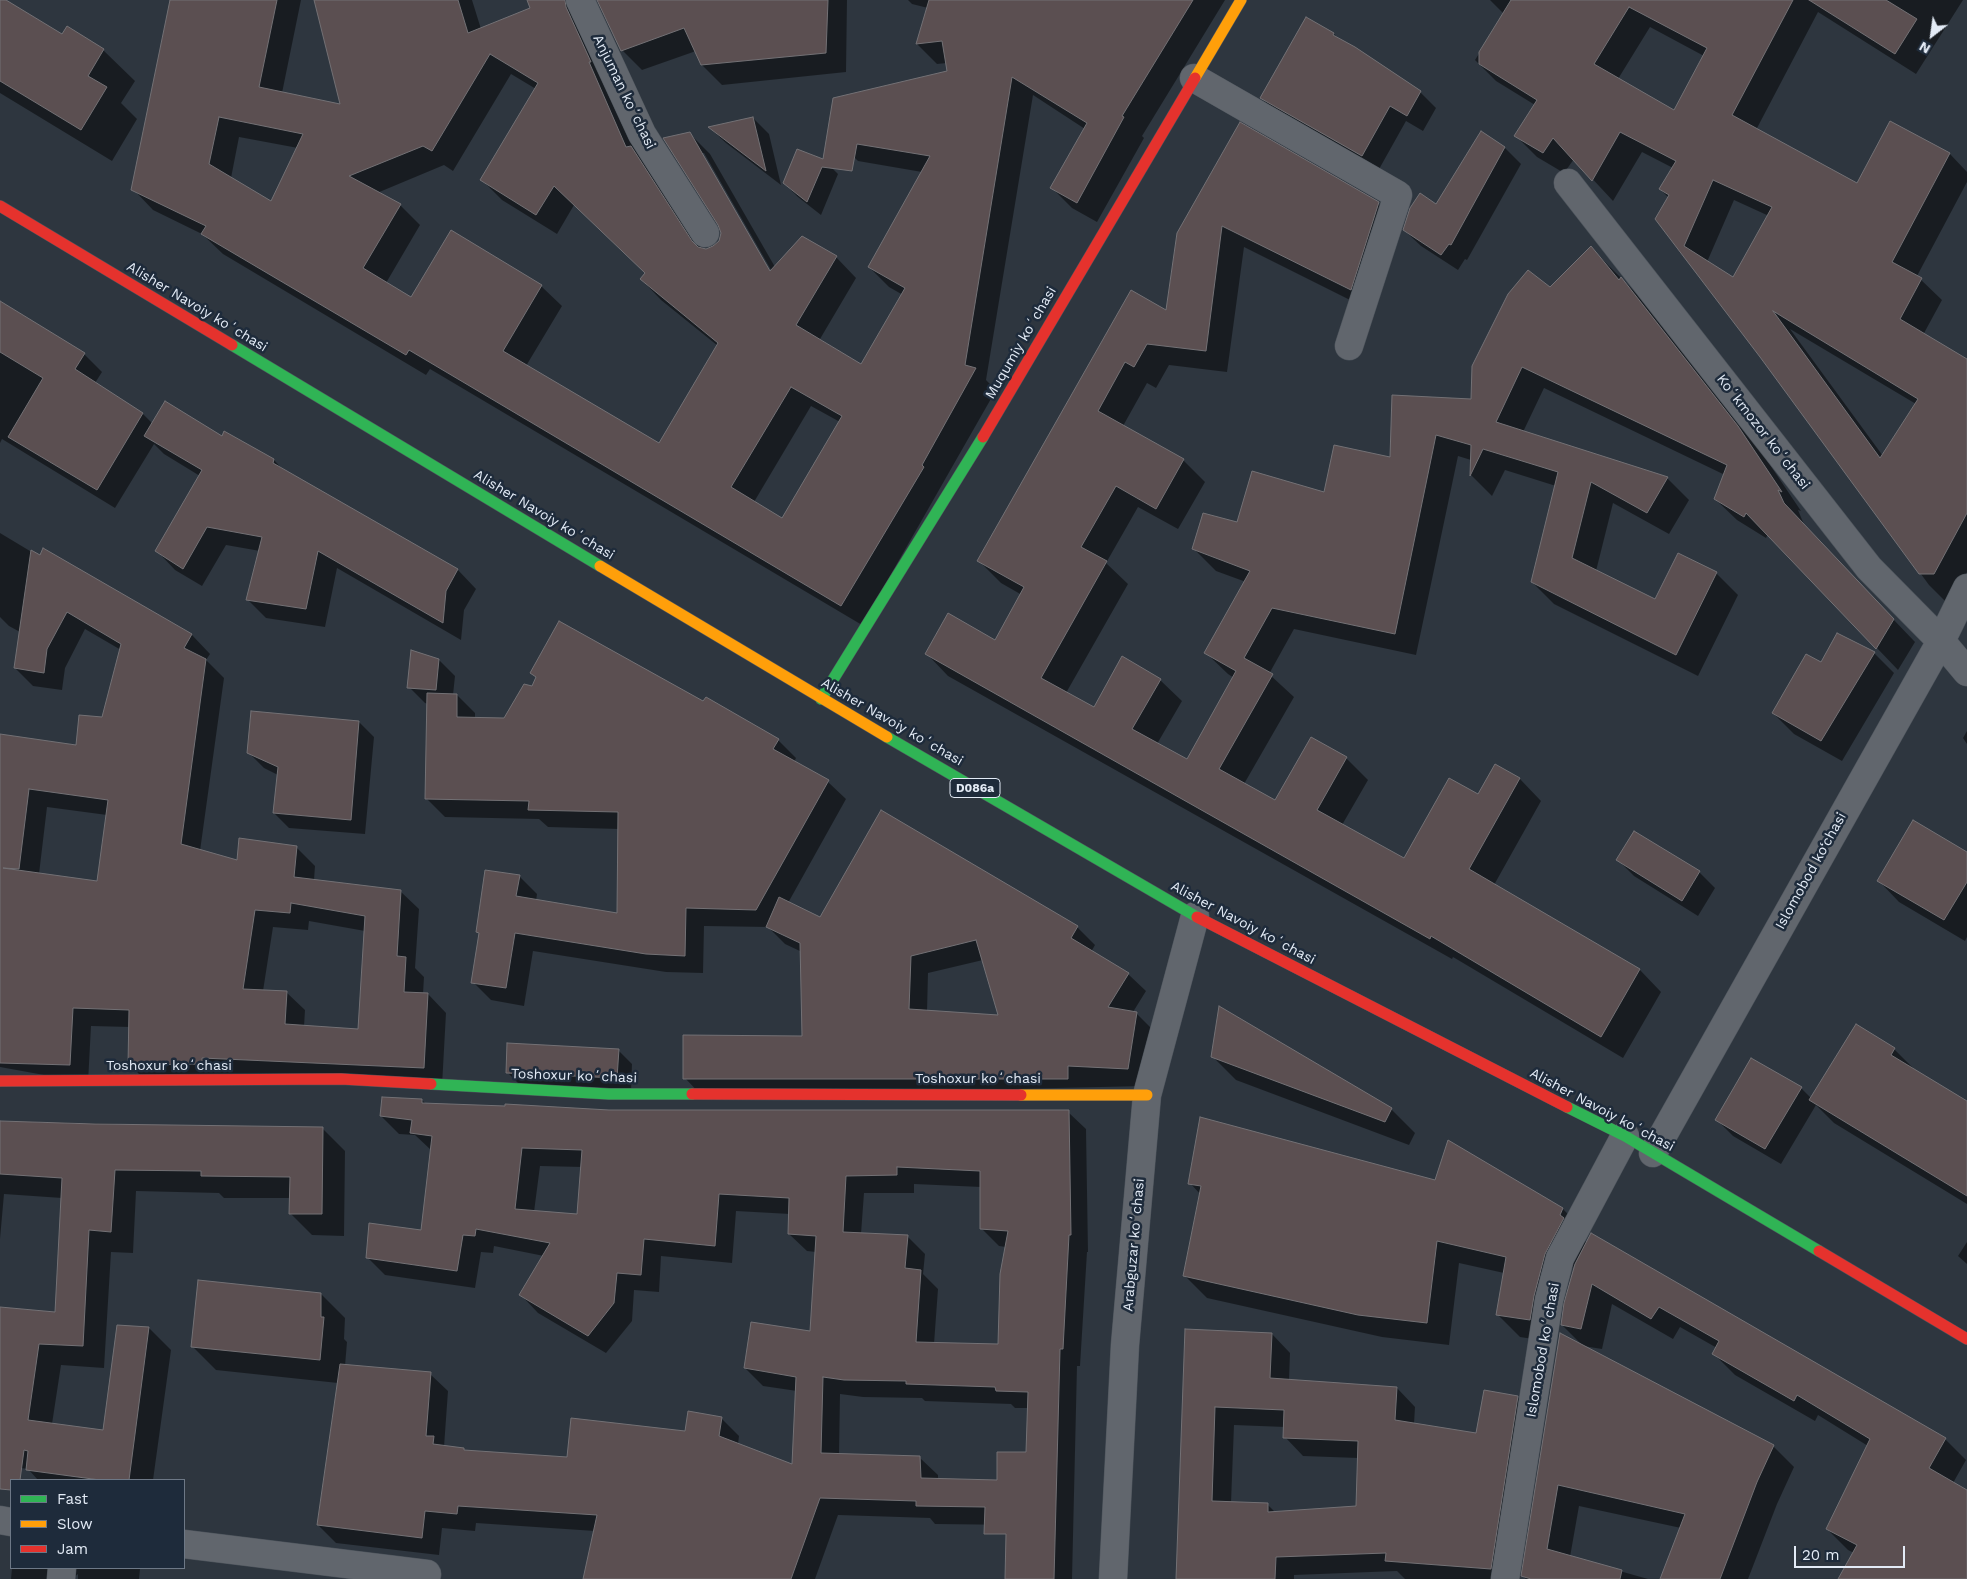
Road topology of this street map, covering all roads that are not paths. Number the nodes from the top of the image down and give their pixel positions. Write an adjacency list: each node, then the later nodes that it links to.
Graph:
1 (580, 0): 6 (street, Anjuman koʻchasi)
2 (1241, 0): 3 (main road, Muqumiy koʻchasi)
3 (1194, 78): 7 (street); 11 (main road, Muqumiy koʻchasi)
4 (1568, 183): 9 (street, Koʻkmozor koʻchasi)
5 (0, 206): 11 (main road, Alisher Navoiy koʻchasi / D086a)
6 (705, 232)
7 (1349, 346)
8 (1967, 588): 9 (street, Islomobod ko‘chasi)
9 (1940, 641): 10 (street, Koʻkmozor koʻchasi); 16 (street, Islomobod ko‘chasi)
10 (1967, 672)
11 (821, 698): 12 (main road, Alisher Navoiy koʻchasi / D086a)
12 (1195, 916): 14 (street, Arabguzar koʻchasi); 15 (main road, Alisher Navoiy koʻchasi / D086a)
13 (0, 1081): 14 (main road, Toshoxur koʻchasi)
14 (1147, 1094): 20 (street, Arabguzar koʻchasi)
15 (1625, 1136): 16 (main road, Alisher Navoiy koʻchasi / D086a); 21 (street, Islomobod koʻchasi)
16 (1653, 1153): 17 (main road, Alisher Navoiy koʻchasi / D086a)
17 (1967, 1339)
18 (185, 1544): 19 (street)
19 (427, 1574)
20 (1112, 1579)
21 (1505, 1579)

